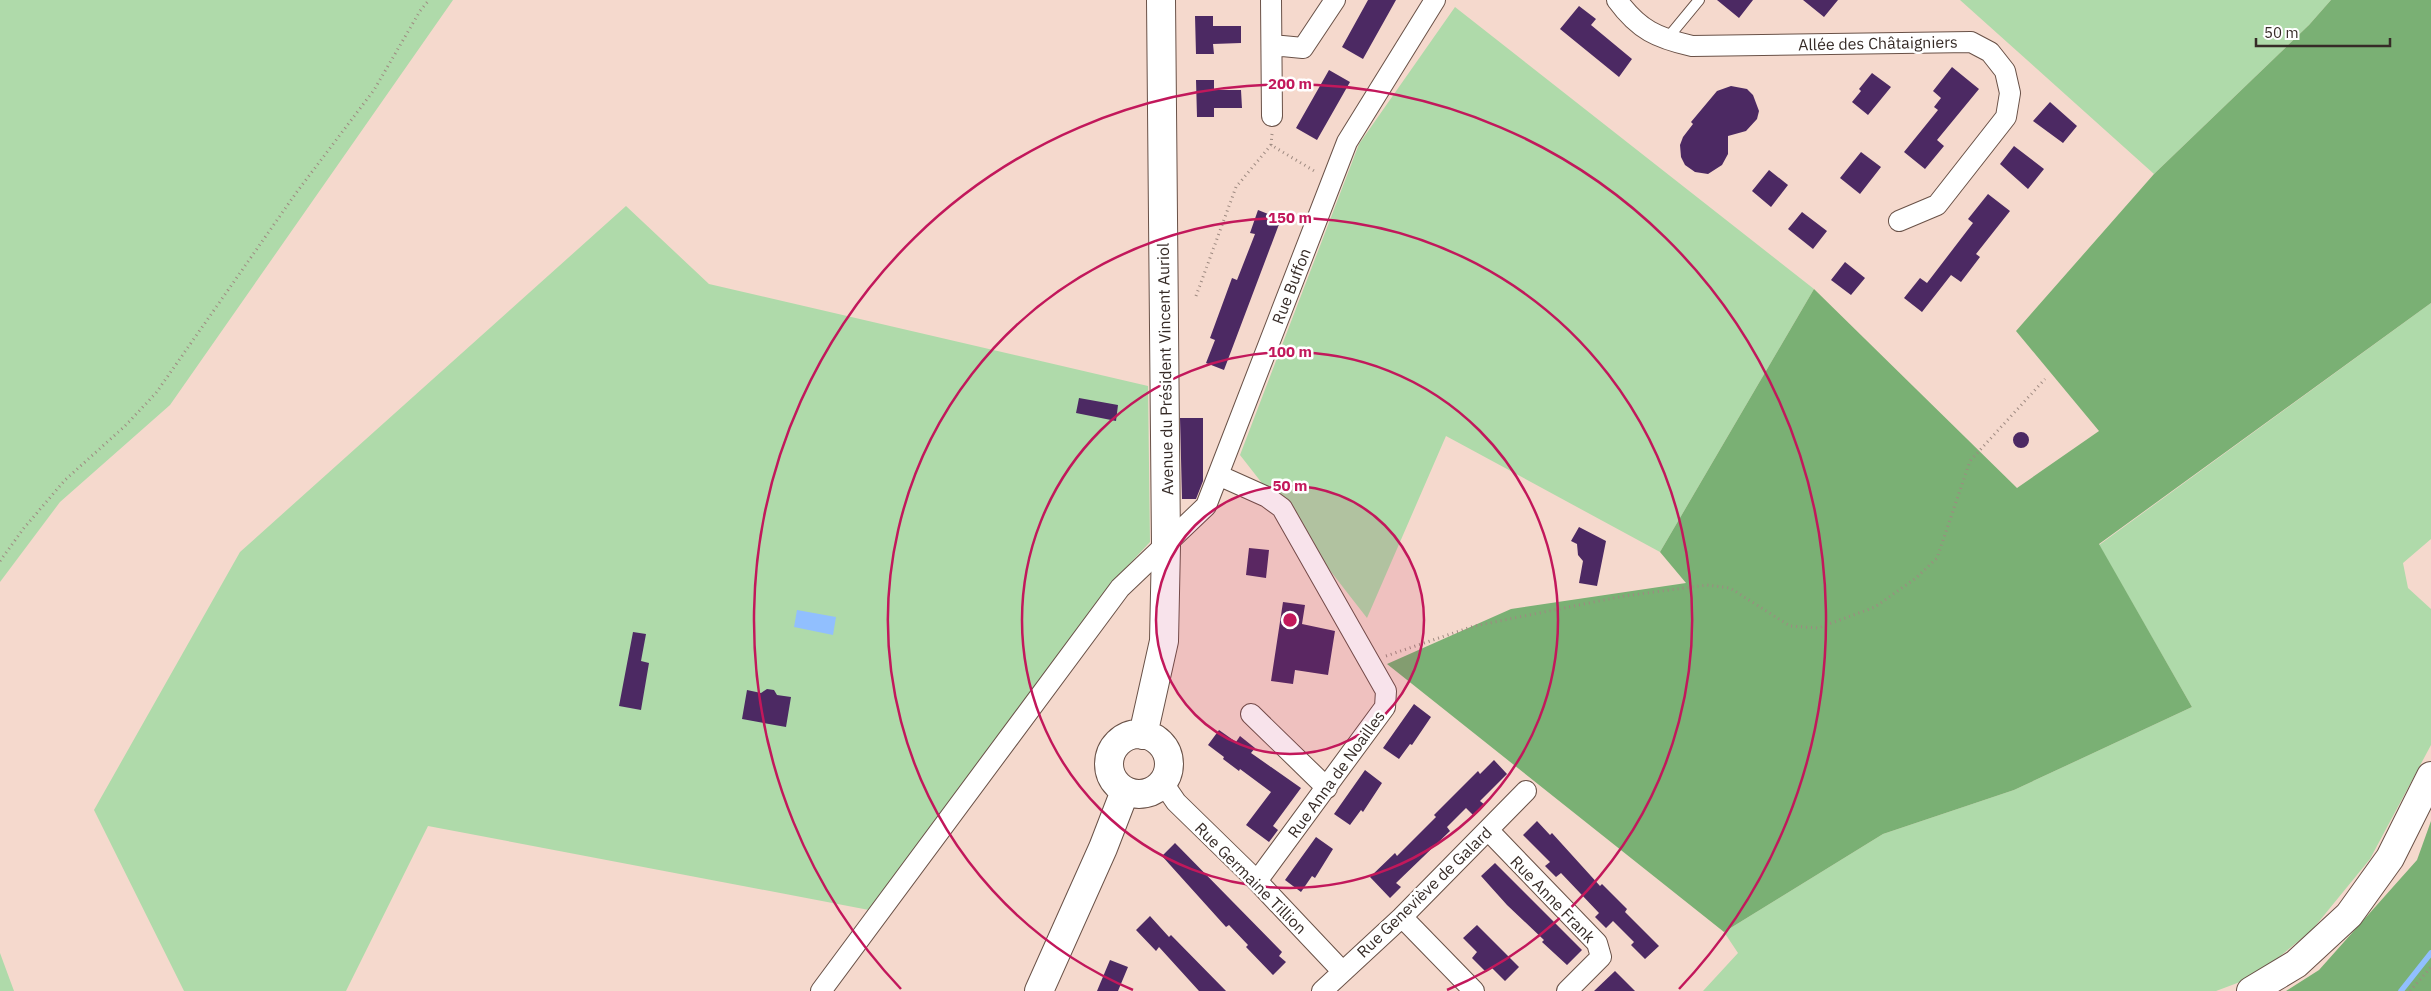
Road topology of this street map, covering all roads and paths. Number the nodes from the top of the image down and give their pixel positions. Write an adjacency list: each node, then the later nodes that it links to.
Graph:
1 (430, 0): 18 (path)
2 (1161, 0): 17 (main road, Avenue du Président Vincent Auriol)
3 (1272, 0): 9 (street)
4 (1335, 0): 9 (street)
5 (1617, 0): 8 (street, Allée des Châtaigniers)
6 (1700, 0): 8 (lane)
7 (1433, 2): 12 (street, Rue Buffon)
8 (1666, 40): 13 (street, Allée des Châtaigniers)
9 (1272, 45): 10 (street)
10 (1272, 116): 11 (path)
11 (1271, 145): 12 (path); 14 (path)
12 (1331, 182): 16 (street, Rue Buffon)
13 (1899, 221)
14 (1196, 296)
15 (2045, 379): 19 (path)
16 (1218, 475): 17 (street, Rue Buffon); 19 (street, Rue Anna de Noailles)
17 (1166, 545): 21 (main road, Avenue du Président Vincent Auriol); 32 (street, Rue Buffon)
18 (0, 561)
19 (1370, 661): 24 (street, Rue Anna de Noailles)
20 (1251, 714): 24 (street)
21 (1143, 735): 23 (main road); 25 (main road)
22 (2431, 776): 37 (main road)
23 (1163, 783): 25 (main road); 28 (street, Rue Germaine Tillion)
24 (1327, 788): 28 (street, Rue Anna de Noailles)
25 (1125, 791): 33 (main road)
26 (1526, 791): 27 (street, Rue Geneviève de Galard)
27 (1488, 830): 29 (street, Rue Geneviève de Galard); 36 (street, Rue Anne Frank)
28 (1257, 881): 31 (street, Rue Germaine Tillion)
29 (1402, 917): 31 (street, Rue Geneviève de Galard); 35 (street)
30 (2431, 967): 38 (path)
31 (1342, 971): 34 (street, Rue Geneviève de Galard)
32 (821, 991)
33 (1039, 991)
34 (1322, 991)
35 (1474, 991)
36 (1567, 991)
37 (2251, 991)
38 (2410, 991)

